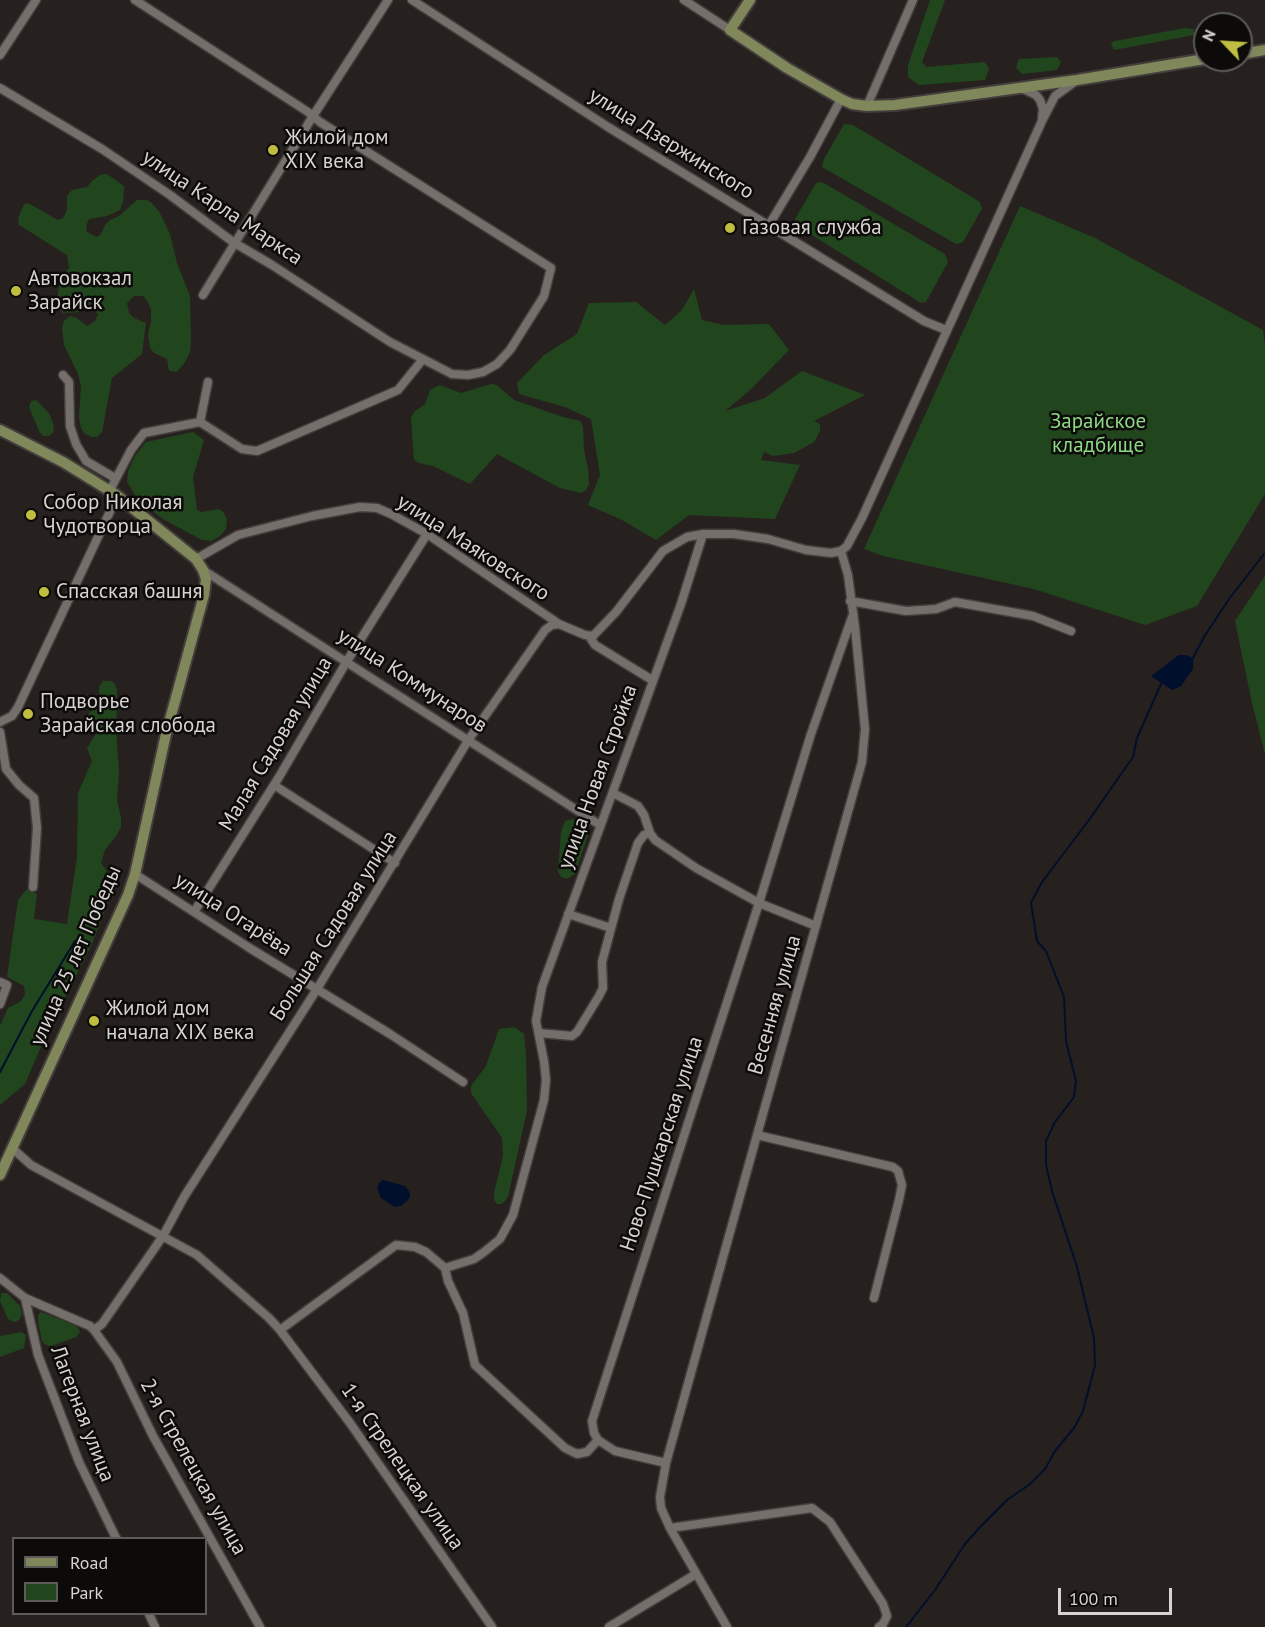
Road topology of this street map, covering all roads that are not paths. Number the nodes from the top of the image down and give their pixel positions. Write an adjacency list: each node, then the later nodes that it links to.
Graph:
1 (36, 0): 9 (street)
2 (135, 0): 16 (street)
3 (388, 0): 16 (street)
4 (412, 0): 18 (street, улица Дзержинского)
5 (684, 0): 8 (street)
6 (750, 0): 8 (main road)
7 (913, 0): 15 (street)
8 (730, 30): 14 (main road)
9 (0, 55)
10 (1193, 61): 11 (main road)
11 (1077, 80): 13 (main road); 17 (street)
12 (0, 88): 19 (street, улица Карла Маркса)
13 (1021, 88): 15 (main road); 17 (street)
14 (841, 99): 15 (main road); 18 (street)
15 (867, 106)
16 (313, 116): 19 (street); 22 (street, улица Карла Маркса)
17 (1042, 121): 21 (street)
18 (769, 225): 21 (street, улица Дзержинского)
19 (233, 242): 20 (street); 22 (street, улица Карла Маркса)
20 (203, 295)
21 (946, 330): 31 (street)
22 (423, 359): 25 (street)
23 (63, 375): 27 (street)
24 (208, 382): 25 (street)
25 (200, 422): 27 (street)
26 (0, 430): 28 (main road)
27 (115, 478): 28 (street)
28 (112, 492): 32 (main road); 41 (street)
29 (428, 534): 32 (street, улица Маяковского); 36 (street, улица Маяковского); 39 (street, Малая Садовая улица)
30 (703, 534): 31 (street); 38 (street); 40 (street, улица Новая Стройка)
31 (841, 551): 34 (street, Весенняя улица)
32 (195, 559): 33 (main road)
33 (203, 570): 39 (street, улица Коммунаров); 50 (main road, улица 25 лет Победы)
34 (850, 601): 35 (street, Весенняя улица); 37 (street)
35 (853, 616): 52 (street, Ново-Пушкарская улица); 55 (street, Весенняя улица)
36 (559, 624): 38 (street, улица Маяковского); 43 (street, Большая Садовая улица)
37 (1071, 631)
38 (593, 636): 40 (street)
39 (347, 661): 43 (street, улица Коммунаров); 45 (street, Малая Садовая улица)
40 (652, 680): 46 (street, улица Новая Стройка)
41 (0, 722)
42 (0, 732): 44 (street)
43 (469, 739): 47 (street, улица Коммунаров); 49 (street, Большая Садовая улица)
44 (3, 768): 51 (street)
45 (274, 785): 49 (street); 53 (street, Малая Садовая улица)
46 (613, 794): 47 (street, улица Новая Стройка); 48 (street)
47 (600, 825): 54 (street, улица Новая Стройка)
48 (650, 833): 52 (street); 56 (street)
49 (395, 863): 58 (street, Большая Садовая улица)
50 (135, 874): 53 (street, улица Огарёва); 63 (main road, улица 25 лет Победы)
51 (33, 887)
52 (759, 903): 55 (street); 72 (street, Ново-Пушкарская улица)
53 (194, 912): 58 (street, улица Огарёва)
54 (568, 914): 56 (street); 60 (street, улица Новая Стройка)
55 (816, 926): 62 (street, Весенняя улица)
56 (611, 928): 60 (street)
57 (4, 984): 59 (street)
58 (317, 989): 61 (street, улица Огарёва); 65 (street, Большая Садовая улица)
59 (0, 1004)
60 (539, 1034): 66 (street, улица Новая Стройка)
61 (463, 1082)
62 (757, 1135): 69 (street); 73 (street, Весенняя улица)
63 (12, 1148): 64 (main road, улица 25 лет Победы); 65 (street, 1-я Стрелецкая улица)
64 (0, 1175)
65 (163, 1236): 70 (street, Большая Садовая улица); 71 (street, 1-я Стрелецкая улица)
66 (445, 1268): 71 (street); 72 (street)
67 (0, 1278): 68 (street)
68 (25, 1298): 70 (street); 75 (street, Лагерная улица)
69 (874, 1298)
70 (92, 1328): 77 (street, 2-я Стрелецкая улица)
71 (280, 1330): 78 (street, 1-я Стрелецкая улица)
72 (598, 1440): 73 (street)
73 (666, 1463): 74 (street)
74 (670, 1528): 76 (street); 81 (street)
75 (115, 1537)
76 (696, 1574): 79 (street); 80 (street)
77 (260, 1627)
78 (492, 1627)
79 (609, 1627)
80 (727, 1627)
81 (879, 1627)

